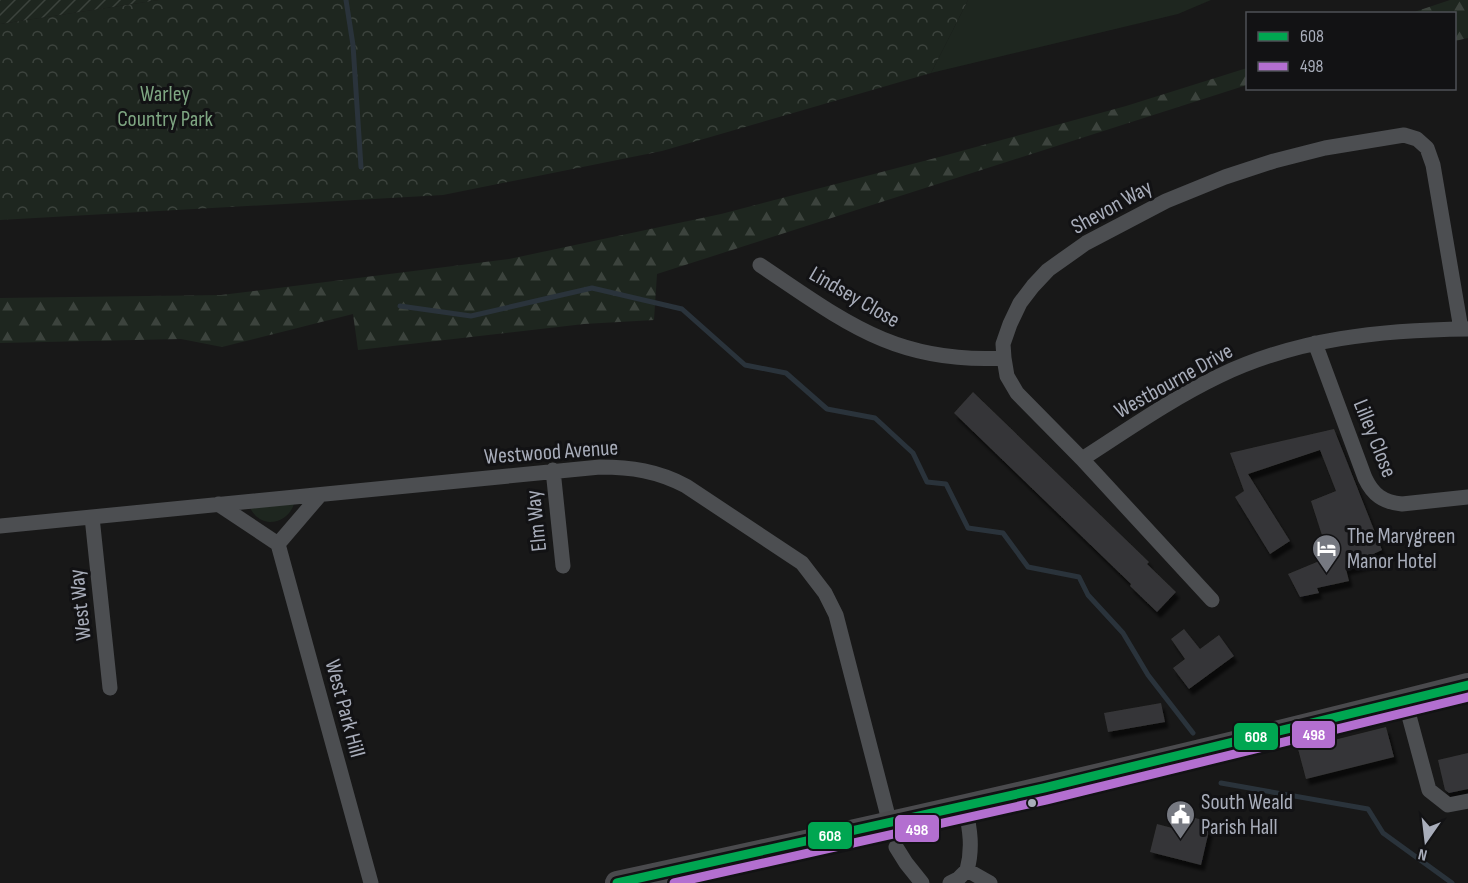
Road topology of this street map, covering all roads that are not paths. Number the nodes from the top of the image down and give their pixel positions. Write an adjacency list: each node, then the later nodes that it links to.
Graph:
1 (760, 265): 4 (street, Lindsey Close)
2 (1464, 329): 3 (street, Westbourne Drive); 4 (street, Shevon Way)
3 (1315, 343): 5 (street, Westbourne Drive); 8 (street, Lilley Close)
4 (1004, 358): 5 (street, Shevon Way)
5 (1082, 459): 15 (street, Shevon Way)
6 (553, 470): 7 (street, Westwood Avenue); 14 (street, Elm Way); 21 (street, Westwood Avenue)
7 (320, 495): 9 (street, Westwood Avenue); 13 (street)
8 (1468, 497): 10 (street)
9 (219, 504): 11 (street, Westwood Avenue); 13 (street)
10 (1468, 504)
11 (92, 517): 12 (street, Westwood Avenue); 17 (street, West Way)
12 (0, 526)
13 (278, 544): 23 (street, West Park Hill)
14 (563, 566)
15 (1212, 600)
16 (1468, 685): 18 (main road)
17 (110, 688)
18 (1405, 701): 19 (street); 20 (main road)
19 (1468, 801)
20 (965, 807): 21 (main road); 22 (street)
21 (893, 836): 24 (main road); 25 (street, Westwood Avenue)
22 (967, 870): 26 (street); 27 (street)
23 (371, 883)
24 (617, 883)
25 (922, 883)
26 (950, 883)
27 (990, 883)

